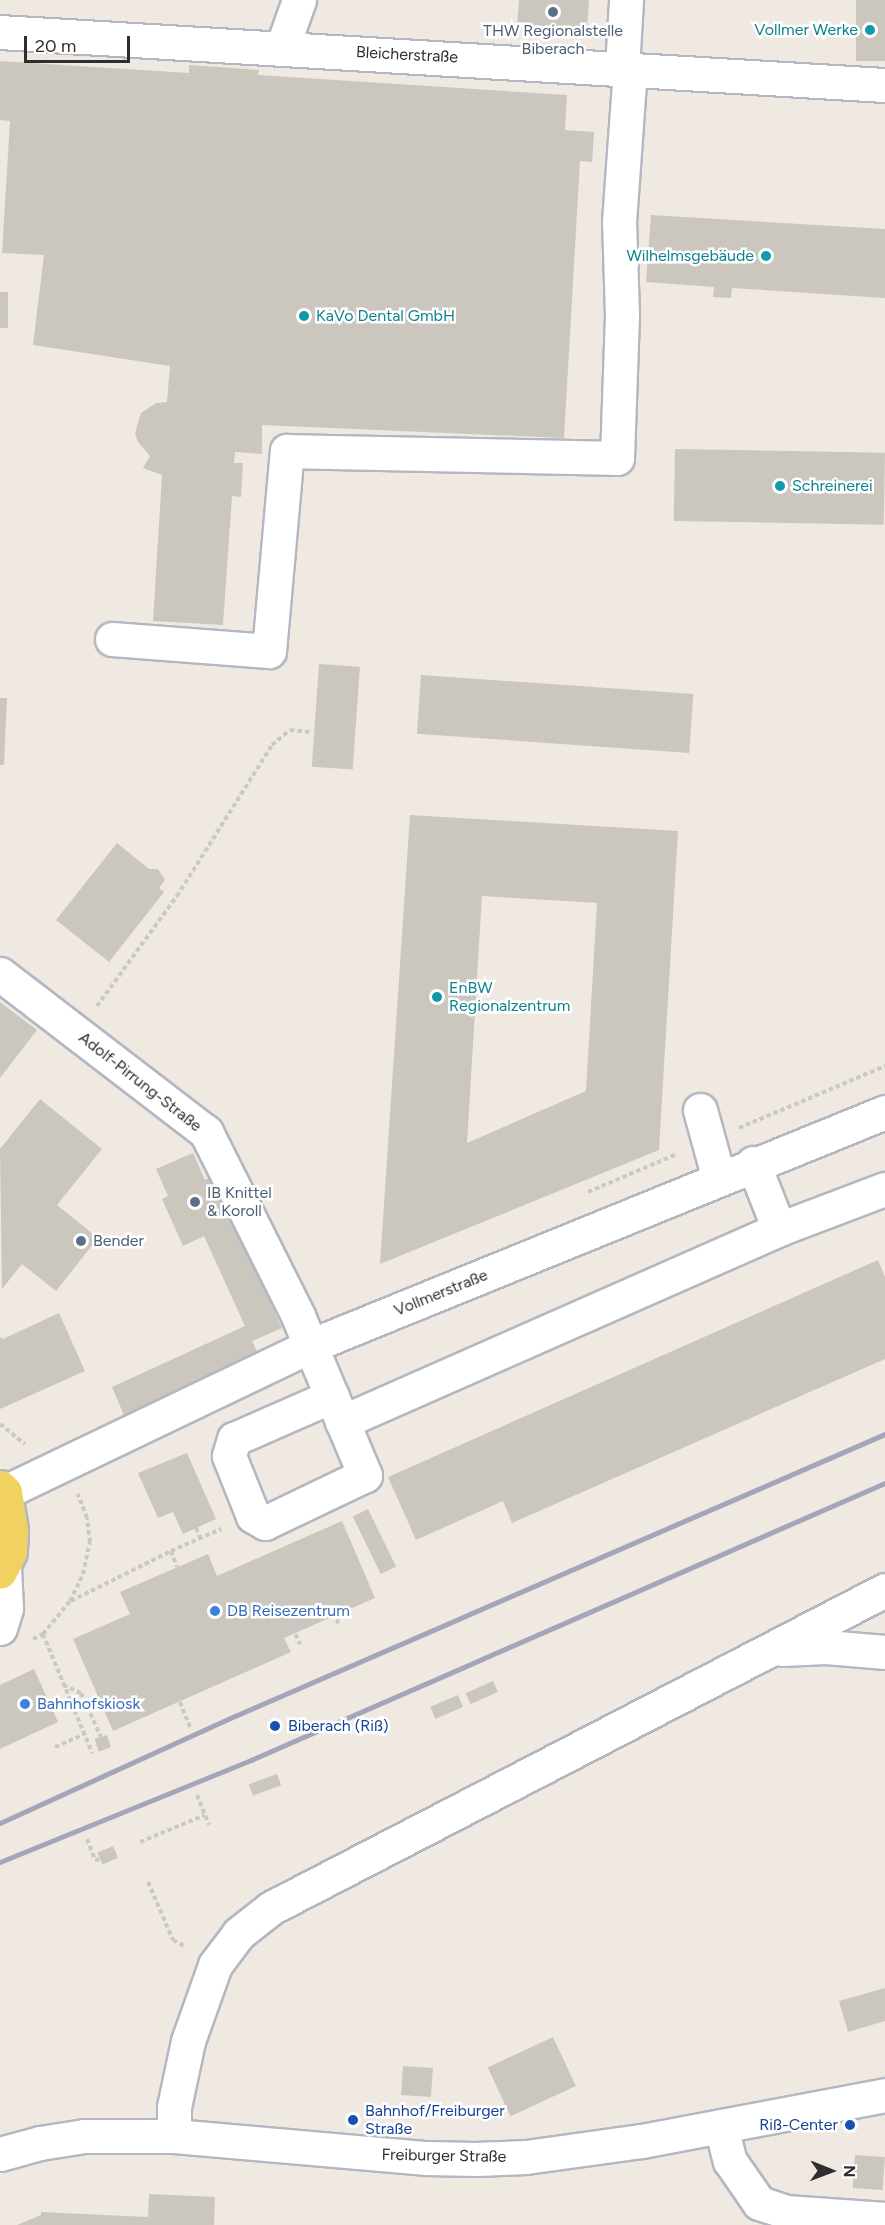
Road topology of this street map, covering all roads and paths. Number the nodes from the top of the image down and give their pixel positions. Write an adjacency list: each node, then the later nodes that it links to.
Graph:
1 (299, 0): 4 (street)
2 (626, 0): 5 (street)
3 (0, 32): 4 (street, Bleicherstraße)
4 (282, 48): 5 (street, Bleicherstraße)
5 (634, 69): 6 (street, Bleicherstraße); 7 (street)
6 (885, 85)
7 (112, 639)
8 (310, 732): 10 (path)
9 (0, 974): 10 (street, Adolf-Pirrung-Straße)
10 (77, 1034): 17 (street, Adolf-Pirrung-Straße)
11 (700, 1110): 14 (street)
12 (885, 1112): 13 (street, Vollmerstraße)
13 (753, 1163): 14 (street, Vollmerstraße); 16 (street)
14 (719, 1179): 17 (street, Vollmerstraße)
15 (885, 1189): 16 (street)
16 (779, 1229): 18 (street)
17 (310, 1346): 18 (street, Adolf-Pirrung-Straße); 19 (street, Vollmerstraße)
18 (337, 1409): 21 (street); 21 (street, Adolf-Pirrung-Straße)
19 (2, 1489): 25 (main road)
20 (77, 1492): 29 (path)
21 (253, 1516): 23 (path)
22 (196, 1528): 23 (path)
23 (200, 1538): 24 (path)
24 (171, 1551): 26 (path); 29 (path)
25 (5, 1564): 31 (street)
26 (177, 1568)
27 (885, 1590): 35 (street)
28 (333, 1591): 32 (path)
29 (70, 1601): 33 (path)
30 (283, 1607): 34 (path)
31 (8, 1623): 33 (path)
32 (339, 1626)
33 (43, 1634): 37 (path)
34 (300, 1644)
35 (771, 1650): 36 (street); 54 (street)
36 (885, 1652)
37 (62, 1684): 40 (path); 41 (path)
38 (180, 1701): 39 (path)
39 (191, 1729)
40 (84, 1734): 42 (path); 43 (path)
41 (101, 1737)
42 (55, 1747)
43 (92, 1753)
44 (197, 1795): 45 (path)
45 (205, 1815): 46 (path); 48 (path)
46 (209, 1825)
47 (87, 1839): 49 (path)
48 (140, 1842)
49 (100, 1858)
50 (148, 1882): 51 (path)
51 (173, 1940)
52 (885, 2095): 53 (street, Freiburger Straße)
53 (721, 2126): 54 (street, Freiburger Straße); 57 (street)
54 (174, 2136): 55 (street, Freiburger Straße)
55 (0, 2154)
56 (885, 2219): 57 (street)
57 (835, 2220)

